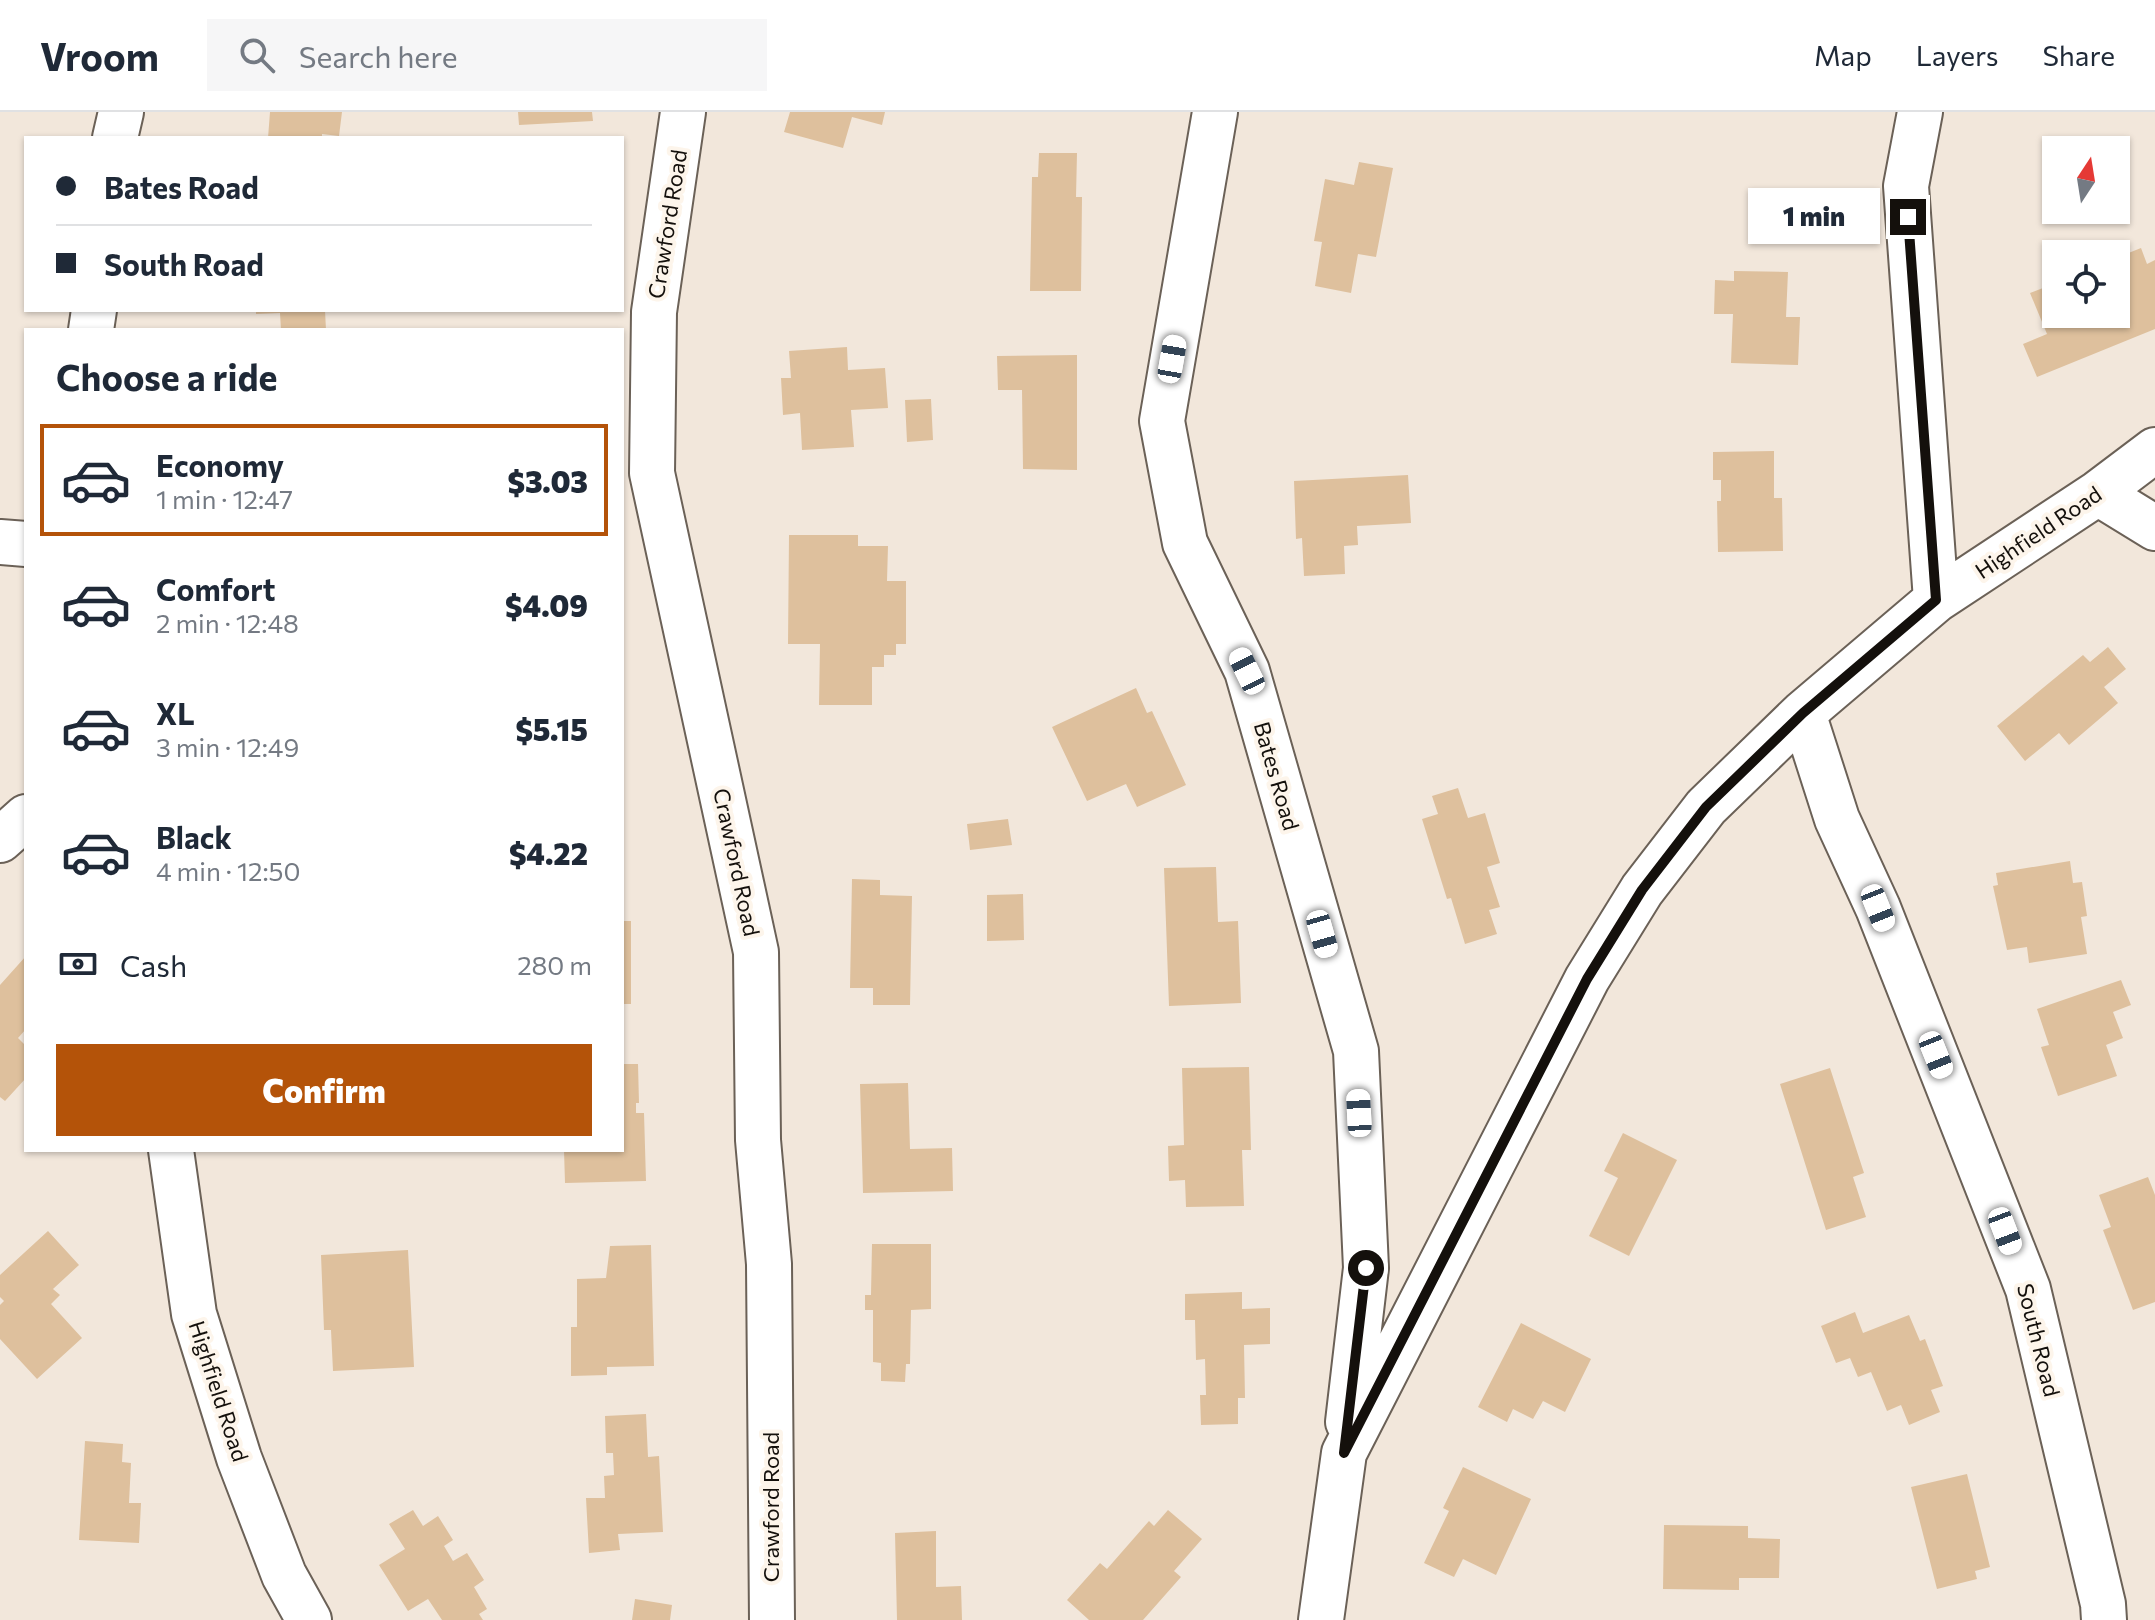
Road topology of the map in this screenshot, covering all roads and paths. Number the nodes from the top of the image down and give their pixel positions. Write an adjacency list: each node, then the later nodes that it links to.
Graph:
1 (121, 112): 5 (street)
2 (683, 112): 18 (street, Crawford Road)
3 (1215, 112): 16 (street, Bates Road)
4 (1920, 112): 11 (street)
5 (115, 136)
6 (2155, 450): 7 (street, Highfield Road)
7 (2098, 493): 8 (street); 11 (street, Highfield Road)
8 (2155, 528)
9 (0, 542): 10 (street)
10 (24, 544)
11 (1936, 600): 12 (street, Highfield Road)
12 (1803, 713): 16 (street, Highfield Road); 20 (street, South Road)
13 (24, 819): 14 (street)
14 (0, 840)
15 (171, 1152): 17 (street, Highfield Road)
16 (1344, 1453): 19 (street, Highfield Road)
17 (309, 1620)
18 (772, 1620)
19 (1321, 1620)
20 (2104, 1620)

